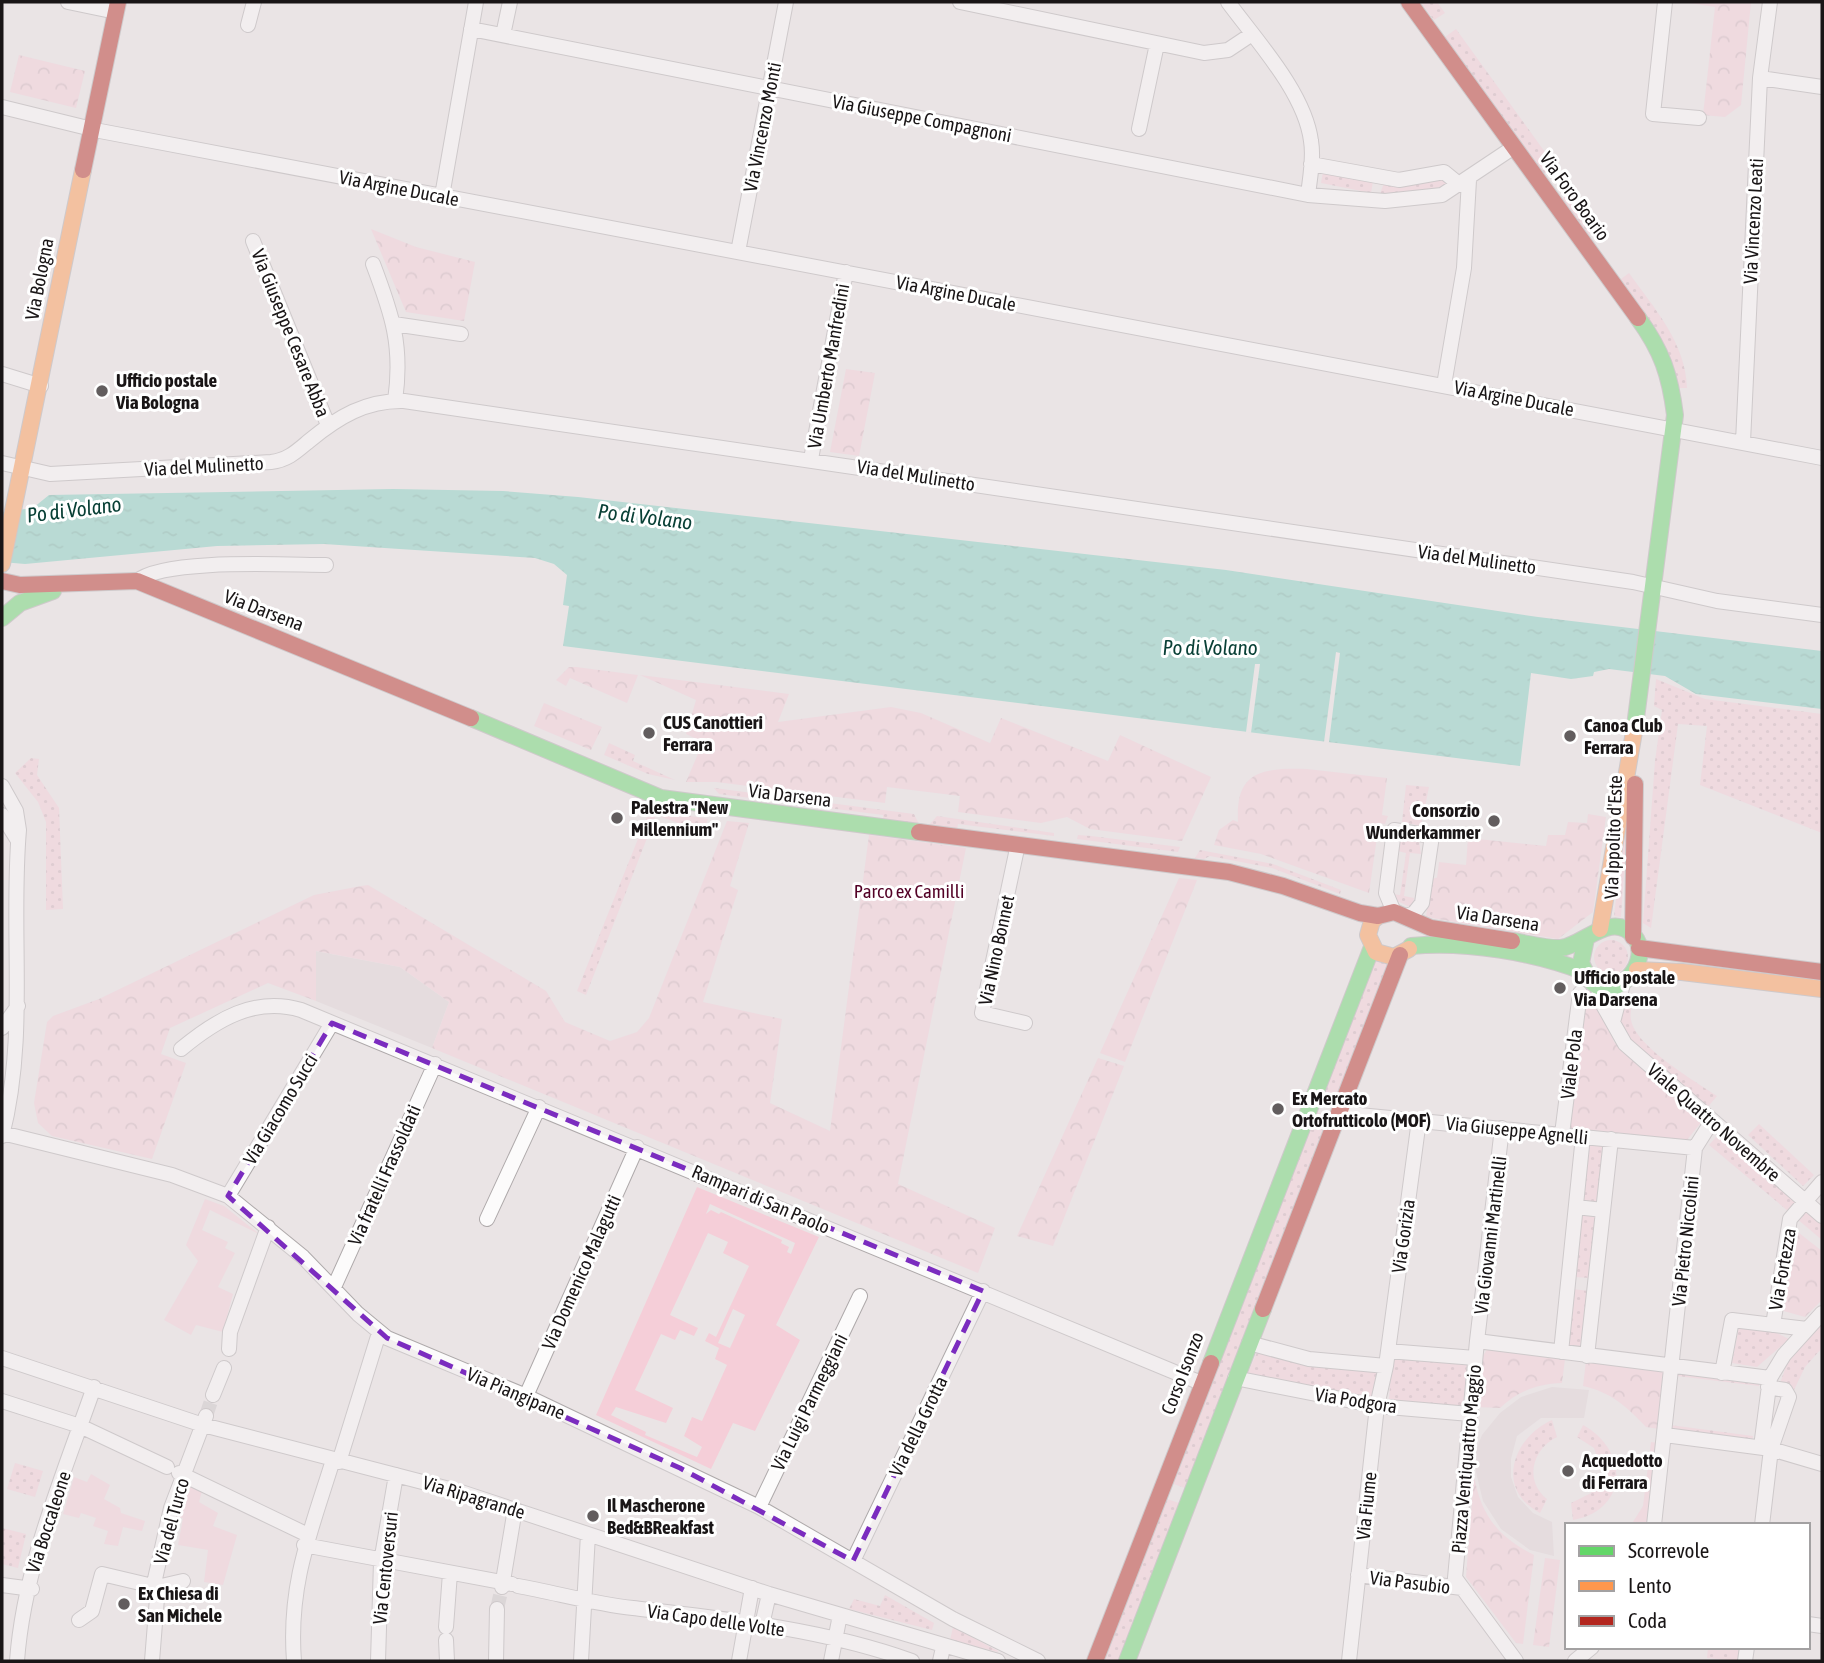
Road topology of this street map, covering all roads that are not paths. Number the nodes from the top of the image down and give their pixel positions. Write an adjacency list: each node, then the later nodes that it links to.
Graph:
1 (68, 2): 11 (street)
2 (254, 2): 12 (street)
3 (476, 2): 13 (street)
4 (510, 2): 15 (street)
5 (786, 2): 19 (street, Via Vincenzo Monti)
6 (960, 2): 16 (street)
7 (1228, 2): 14 (street)
8 (1409, 2): 24 (street, Via Foro Boario)
9 (1665, 2): 21 (street)
10 (1770, 2): 17 (street, Via Vincenzo Leati)
11 (117, 7): 22 (street, Via Bologna)
12 (248, 25)
13 (471, 29): 15 (street, Via Giuseppe Compagnoni); 29 (street)
14 (1252, 34): 16 (street); 25 (street)
15 (503, 35): 19 (street, Via Giuseppe Compagnoni)
16 (1157, 44): 23 (street)
17 (1760, 78): 18 (street); 43 (street, Via Vincenzo Leati)
18 (1822, 87)
19 (770, 88): 28 (street, Via Giuseppe Compagnoni); 32 (street, Via Vincenzo Monti)
20 (2, 107): 22 (street, Via Argine Ducale)
21 (1699, 118)
22 (90, 129): 29 (street, Via Argine Ducale); 39 (street, Via Bologna)
23 (1139, 129)
24 (1514, 147): 27 (street, Via Giuseppe Compagnoni); 42 (street, Via Foro Boario)
25 (1311, 164): 26 (street); 28 (street)
26 (1378, 177): 27 (street); 30 (street)
27 (1464, 182): 30 (street, Via Giuseppe Compagnoni); 38 (street)
28 (1308, 195): 30 (street, Via Giuseppe Compagnoni)
29 (442, 196): 32 (street, Via Argine Ducale)
30 (1374, 201)
31 (253, 241): 41 (street, Via Giuseppe Cesare Abba)
32 (738, 252): 34 (street, Via Argine Ducale)
33 (373, 264): 35 (street)
34 (846, 272): 38 (street, Via Argine Ducale); 45 (street, Via Umberto Manfredini)
35 (394, 324): 36 (street); 40 (street)
36 (461, 334)
37 (2, 374): 39 (street)
38 (1444, 385): 42 (street, Via Argine Ducale)
39 (41, 386): 47 (street, Via Bologna)
40 (395, 401): 41 (street, Via del Mulinetto); 45 (street, Via del Mulinetto)
41 (328, 425): 47 (street, Via del Mulinetto)
42 (1674, 428): 43 (street, Via Argine Ducale); 53 (street)
43 (1743, 442): 44 (street, Via Argine Ducale)
44 (1822, 458)
45 (811, 459): 53 (street, Via del Mulinetto)
46 (2, 463): 47 (street, Via del Mulinetto)
47 (23, 468): 48 (street, Via Bologna)
48 (2, 564)
49 (326, 565): 51 (street, Via Darsena)
50 (2, 581): 52 (street, Via Darsena)
51 (137, 581): 52 (street, Via Darsena); 60 (street, Via Darsena)
52 (97, 582): 55 (street, Via Darsena)
53 (1653, 586): 54 (street, Via del Mulinetto); 56 (street)
54 (1822, 615)
55 (2, 618)
56 (1638, 710): 63 (street, Via Ippolito d'Este); 66 (street, Via Ippolito d'Este)
57 (2, 786): 59 (street)
58 (2, 815): 59 (street)
59 (18, 840): 74 (street)
60 (1018, 845): 61 (street, Via Darsena); 77 (street, Via Nino Bonnet)
61 (1347, 909): 62 (street, Via Darsena); 65 (street)
62 (1392, 915): 62 (street); 64 (street, Via Darsena); 65 (street); 67 (street)
63 (1600, 929): 64 (street, Via Darsena); 66 (street)
64 (1586, 939): 70 (street)
65 (1370, 941): 67 (street, Via Darsena); 81 (street, Corso Isonzo)
66 (1636, 942): 68 (street); 69 (street)
67 (1405, 951): 70 (street, Via Darsena); 83 (street)
68 (1637, 970): 71 (street); 72 (street)
69 (1822, 972)
70 (1590, 977): 71 (street, Via Darsena); 75 (street, Viale Quattro Novembre)
71 (1623, 984): 75 (street)
72 (1822, 989)
73 (1580, 993): 88 (street, Viale Pola)
74 (18, 1005): 78 (street); 87 (street)
75 (1613, 1022): 85 (street, Viale Quattro Novembre)
76 (332, 1023): 79 (street, Rampari di San Paolo); 80 (street, Rampari di San Paolo); 94 (street, Via Giacomo Succi)
77 (1025, 1023)
78 (2, 1028)
79 (181, 1049)
80 (435, 1064): 82 (street, Rampari di San Paolo); 103 (street, Via fratelli Frassoldati)
81 (1312, 1101): 83 (street); 122 (street, Corso Isonzo)
82 (539, 1107): 91 (street, Rampari di San Paolo); 99 (street)
83 (1339, 1112): 84 (street, Via Giuseppe Agnelli); 111 (street)
84 (1419, 1120): 86 (street, Via Giuseppe Agnelli); 117 (street, Via Gorizia)
85 (1712, 1121): 92 (street, Via Pietro Niccolini); 95 (street, Viale Quattro Novembre)
86 (1502, 1128): 88 (street, Via Giuseppe Agnelli); 110 (street, Via Giovanni Martinelli)
87 (2, 1134): 94 (street, Via Piangipane)
88 (1562, 1134): 89 (street, Via Giuseppe Agnelli)
89 (1583, 1136): 90 (street, Via Giuseppe Agnelli); 96 (street)
90 (1611, 1139): 92 (street, Via Giuseppe Agnelli); 97 (street)
91 (637, 1147): 104 (street, Rampari di San Paolo); 126 (street, Via Domenico Malagutti)
92 (1695, 1148): 118 (street, Via Pietro Niccolini)
93 (1822, 1182): 95 (street, Via Fortezza)
94 (228, 1196): 100 (street, Via Piangipane)
95 (1804, 1200): 98 (street, Viale Quattro Novembre); 107 (street, Via Fortezza)
96 (1576, 1207): 97 (street); 101 (street)
97 (1603, 1210): 102 (street)
98 (1822, 1216)
99 (487, 1219)
100 (268, 1227): 103 (street, Via Piangipane); 112 (street)
101 (1568, 1283): 102 (street); 113 (street)
102 (1595, 1286): 114 (street)
103 (334, 1287): 109 (street, Via Piangipane)
104 (983, 1291): 122 (street, Rampari di San Paolo); 146 (street, Via della Grotta)
105 (860, 1296): 140 (street, Via Luigi Parmeggiani)
106 (1822, 1313): 108 (street, Via Fortezza)
107 (1773, 1325): 108 (street, Via Fortezza); 120 (street, Via Fortezza)
108 (1807, 1329): 123 (street, Via Fortezza)
109 (379, 1333): 126 (street, Via Piangipane); 134 (street)
110 (1477, 1341): 113 (street, Piazza Ventiquattro Maggio); 116 (street, Piazza Ventiquattro Maggio)
111 (1250, 1343): 117 (street, Via Podgora); 121 (street)
112 (229, 1349)
113 (1561, 1352): 114 (street, Piazza Ventiquattro Maggio)
114 (1587, 1356): 118 (street, Piazza Ventiquattro Maggio)
115 (2, 1358): 124 (street, Via Ripagrande)
116 (1475, 1358): 117 (street, Via Podgora); 129 (street, Piazza Ventiquattro Maggio)
117 (1387, 1359): 128 (street, Via Fiume)
118 (1672, 1366): 120 (street, Piazza Ventiquattro Maggio); 132 (street)
119 (224, 1368): 125 (street)
120 (1722, 1373): 123 (street, Piazza Ventiquattro Maggio)
121 (1239, 1379): 128 (street, Via Podgora); 139 (street)
122 (1202, 1380): 138 (street, Corso Isonzo)
123 (1769, 1383): 133 (street, Via Fortezza); 133 (street, Via Fortezza)
124 (94, 1387): 130 (street, Via Ripagrande); 131 (street, Via Boccaleone)
125 (213, 1395)
126 (526, 1396): 140 (street, Via Piangipane)
127 (2, 1401): 131 (street, Via Capo delle Volte)
128 (1377, 1406): 129 (street, Via Podgora); 149 (street, Via Fiume)
129 (1470, 1414): 156 (street, Piazza Ventiquattro Maggio)
130 (204, 1420): 134 (street, Via Ripagrande); 136 (street, Via del Turco)
131 (80, 1426): 136 (street, Via Capo delle Volte); 154 (street, Via Boccaleone)
132 (1665, 1435): 133 (street); 142 (street)
133 (1766, 1448): 135 (street); 143 (street, Via Fortezza)
134 (336, 1461): 137 (street, Via Ripagrande); 145 (street)
135 (1822, 1464)
136 (176, 1471): 145 (street, Via Capo delle Volte); 153 (street, Via del Turco)
137 (396, 1475): 141 (street, Via Ripagrande); 147 (street, Via Centoversuri)
138 (1162, 1486): 139 (street); 180 (street, Corso Isonzo)
139 (1189, 1497): 181 (street)
140 (759, 1507): 146 (street, Via Piangipane)
141 (515, 1509): 144 (street, Via Ripagrande); 152 (street)
142 (1654, 1523)
143 (1762, 1523)
144 (588, 1534): 155 (street, Via Ripagrande); 158 (street)
145 (306, 1540): 147 (street, Via Capo delle Volte); 170 (street)
146 (853, 1561): 179 (street, Via Piangipane)
147 (381, 1562): 148 (street, Via Capo delle Volte); 171 (street, Via Centoversuri)
148 (450, 1573): 152 (street, Via Capo delle Volte); 172 (street)
149 (1358, 1575): 156 (street, Via Pasubio); 182 (street, Via Fiume)
150 (183, 1581): 153 (street)
151 (2, 1585): 154 (street)
152 (508, 1585): 158 (street, Via Capo delle Volte)
153 (157, 1587): 161 (street); 169 (street, Via del Turco)
154 (29, 1588): 168 (street, Via Boccaleone)
155 (752, 1588): 157 (street, Via Ripagrande); 162 (street)
156 (1462, 1588): 183 (street, Piazza Ventiquattro Maggio)
157 (769, 1594): 160 (street, Via Ripagrande); 163 (street)
158 (584, 1601): 162 (street, Via Capo delle Volte); 174 (street)
159 (497, 1609): 173 (street)
160 (840, 1615): 164 (street); 166 (street, Via Ripagrande)
161 (79, 1620)
162 (747, 1621): 163 (street, Via Capo delle Volte); 175 (street)
163 (762, 1625): 164 (street, Via Capo delle Volte)
164 (835, 1641): 176 (street); 177 (street, Via Capo delle Volte)
165 (1590, 1649): 184 (street)
166 (942, 1652): 178 (street, Via Ripagrande)
167 (2, 1653): 168 (street)
168 (17, 1657)
169 (152, 1661)
170 (293, 1661)
171 (378, 1661)
172 (447, 1661)
173 (496, 1661)
174 (581, 1661)
175 (739, 1661)
176 (831, 1661)
177 (912, 1661)
178 (998, 1661)
179 (1038, 1661)
180 (1095, 1661)
181 (1128, 1661)
182 (1349, 1661)
183 (1516, 1661)
184 (1576, 1661)

